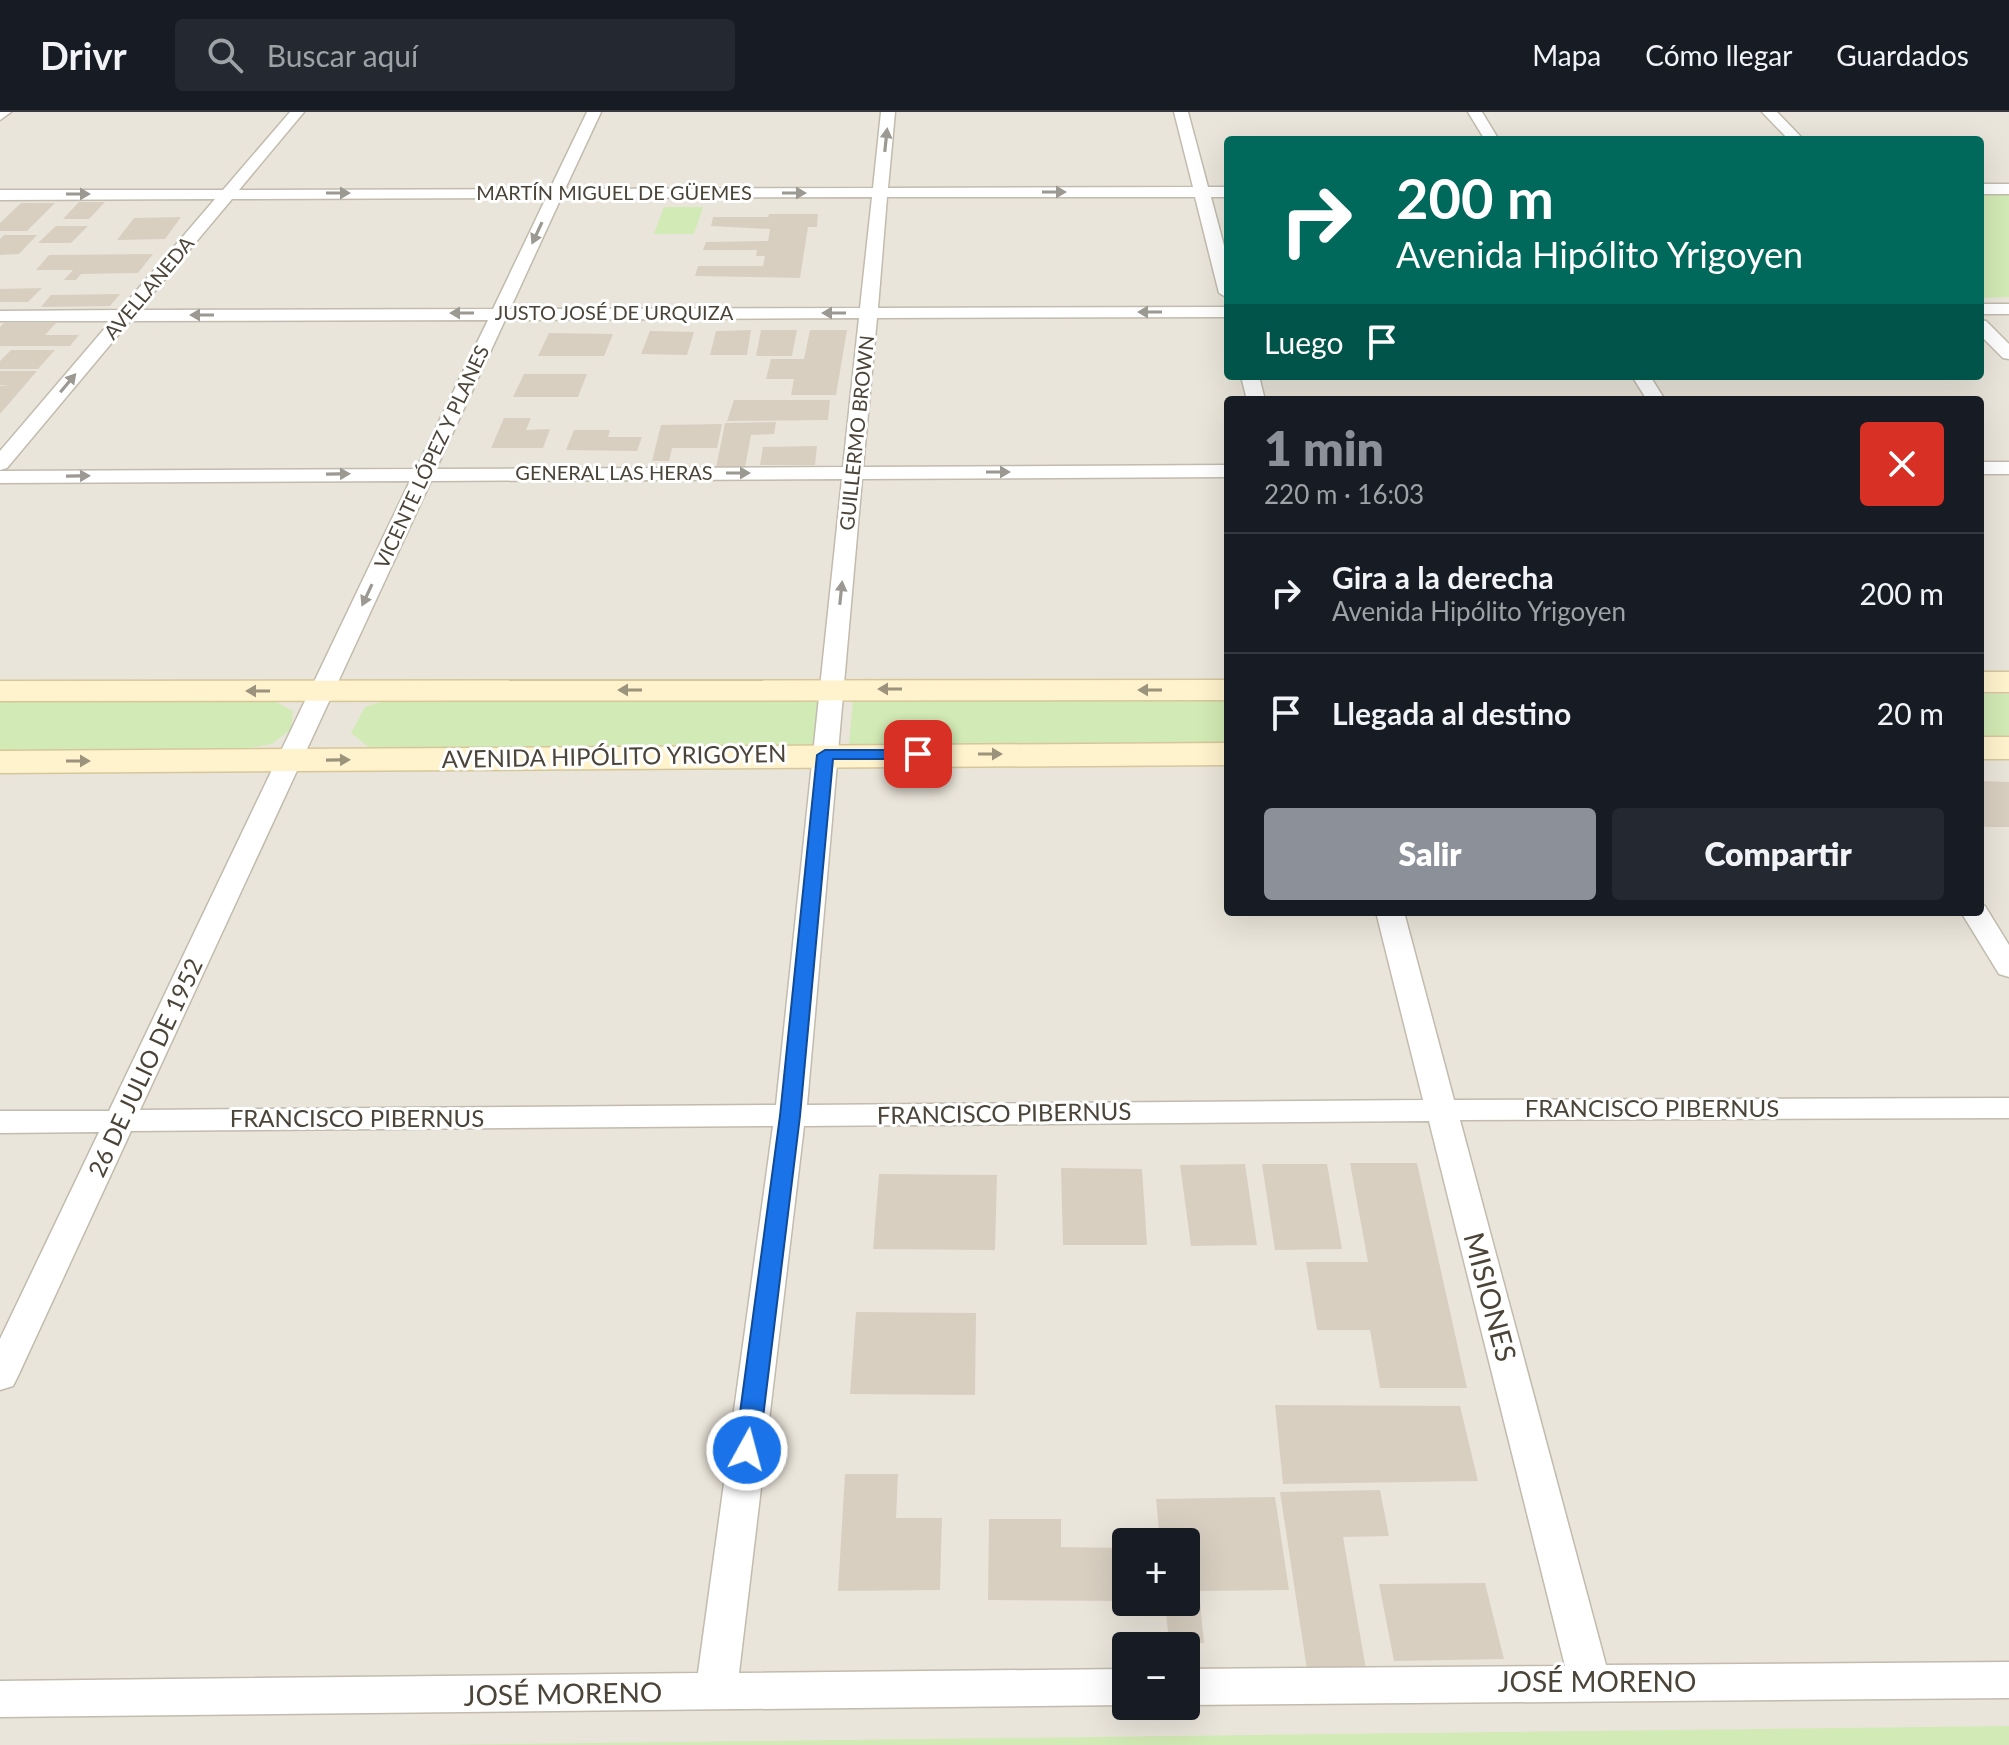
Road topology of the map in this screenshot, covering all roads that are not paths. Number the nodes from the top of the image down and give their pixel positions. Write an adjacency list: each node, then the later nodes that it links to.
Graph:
1 (297, 112): 13 (street, AVELLANEDA)
2 (594, 112): 14 (street, VICENTE LÓPEZ Y PLANES)
3 (888, 112): 15 (street, GUILLERMO BROWN, one-way to 3)
4 (1181, 112): 11 (street)
5 (1475, 112): 7 (street)
6 (1769, 112): 8 (street)
7 (1490, 136)
8 (1793, 136)
9 (1984, 189): 10 (street)
10 (2009, 189)
11 (1202, 192): 12 (street, MARTÍN MIGUEL DE GÜEMES); 15 (street, MARTÍN MIGUEL DE GÜEMES, one-way to 11); 17 (street)
12 (1224, 192)
13 (230, 193): 14 (street, MARTÍN MIGUEL DE GÜEMES, one-way to 14); 16 (street, MARTÍN MIGUEL DE GÜEMES, one-way to 13); 23 (street, AVELLANEDA)
14 (556, 193): 15 (street, MARTÍN MIGUEL DE GÜEMES, one-way to 15); 21 (street, VICENTE LÓPEZ Y PLANES, one-way to 21)
15 (880, 193): 22 (street, GUILLERMO BROWN)
16 (0, 195)
17 (1224, 277)
18 (1984, 309): 19 (street)
19 (2009, 309)
20 (1224, 312): 22 (street, JUSTO JOSÉ DE URQUIZA, one-way to 22)
21 (499, 313): 22 (street, JUSTO JOSÉ DE URQUIZA, one-way to 21); 23 (street, JUSTO JOSÉ DE URQUIZA, one-way to 23); 31 (street, VICENTE LÓPEZ Y PLANES)
22 (869, 313): 32 (street, GUILLERMO BROWN)
23 (126, 315): 24 (street, JUSTO JOSÉ DE URQUIZA); 27 (street, AVELLANEDA, one-way to 23)
24 (0, 316)
25 (1984, 329): 26 (street)
26 (2009, 354)
27 (0, 464)
28 (1984, 468): 29 (street)
29 (2009, 468)
30 (1224, 471): 32 (street, GENERAL LAS HERAS, one-way to 30)
31 (424, 473): 32 (street, GENERAL LAS HERAS, one-way to 32); 33 (street, GENERAL LAS HERAS, one-way to 31); 37 (street, VICENTE LÓPEZ Y PLANES, one-way to 37)
32 (853, 473): 36 (street, GUILLERMO BROWN, one-way to 32)
33 (0, 477)
34 (1984, 682): 35 (main road)
35 (2009, 682)
36 (831, 689): 37 (main road, one-way to 37); 38 (main road, one-way to 36); 43 (street, GUILLERMO BROWN)
37 (324, 690): 39 (main road, one-way to 39); 44 (street, VICENTE LÓPEZ Y PLANES)
38 (1224, 690)
39 (0, 691)
40 (1984, 748): 41 (main road)
41 (2009, 748)
42 (1224, 754): 43 (main road, AVENIDA HIPÓLITO YRIGOYEN, one-way to 42)
43 (825, 755): 44 (main road, AVENIDA HIPÓLITO YRIGOYEN, one-way to 43); 51 (street, GUILLERMO BROWN)
44 (291, 760): 45 (main road, AVENIDA HIPÓLITO YRIGOYEN, one-way to 44); 52 (street, 26 DE JULIO DE 1952)
45 (0, 762)
46 (1391, 916): 50 (street, MISIONES)
47 (1977, 916): 48 (street)
48 (2009, 968)
49 (2009, 1108): 50 (street, FRANCISCO PIBERNUS)
50 (1441, 1110): 51 (street, FRANCISCO PIBERNUS); 56 (street, MISIONES)
51 (790, 1116): 52 (street, FRANCISCO PIBERNUS); 59 (street, GUILLERMO BROWN)
52 (121, 1120): 53 (street, FRANCISCO PIBERNUS); 54 (street, 26 DE JULIO DE 1952)
53 (0, 1122)
54 (0, 1376)
55 (2009, 1680): 56 (street, JOSÉ MORENO)
56 (1590, 1682): 58 (street, JOSÉ MORENO)
57 (1112, 1687): 59 (street, JOSÉ MORENO)
58 (1200, 1687)
59 (716, 1692): 60 (street, JOSÉ MORENO)
60 (0, 1699)

